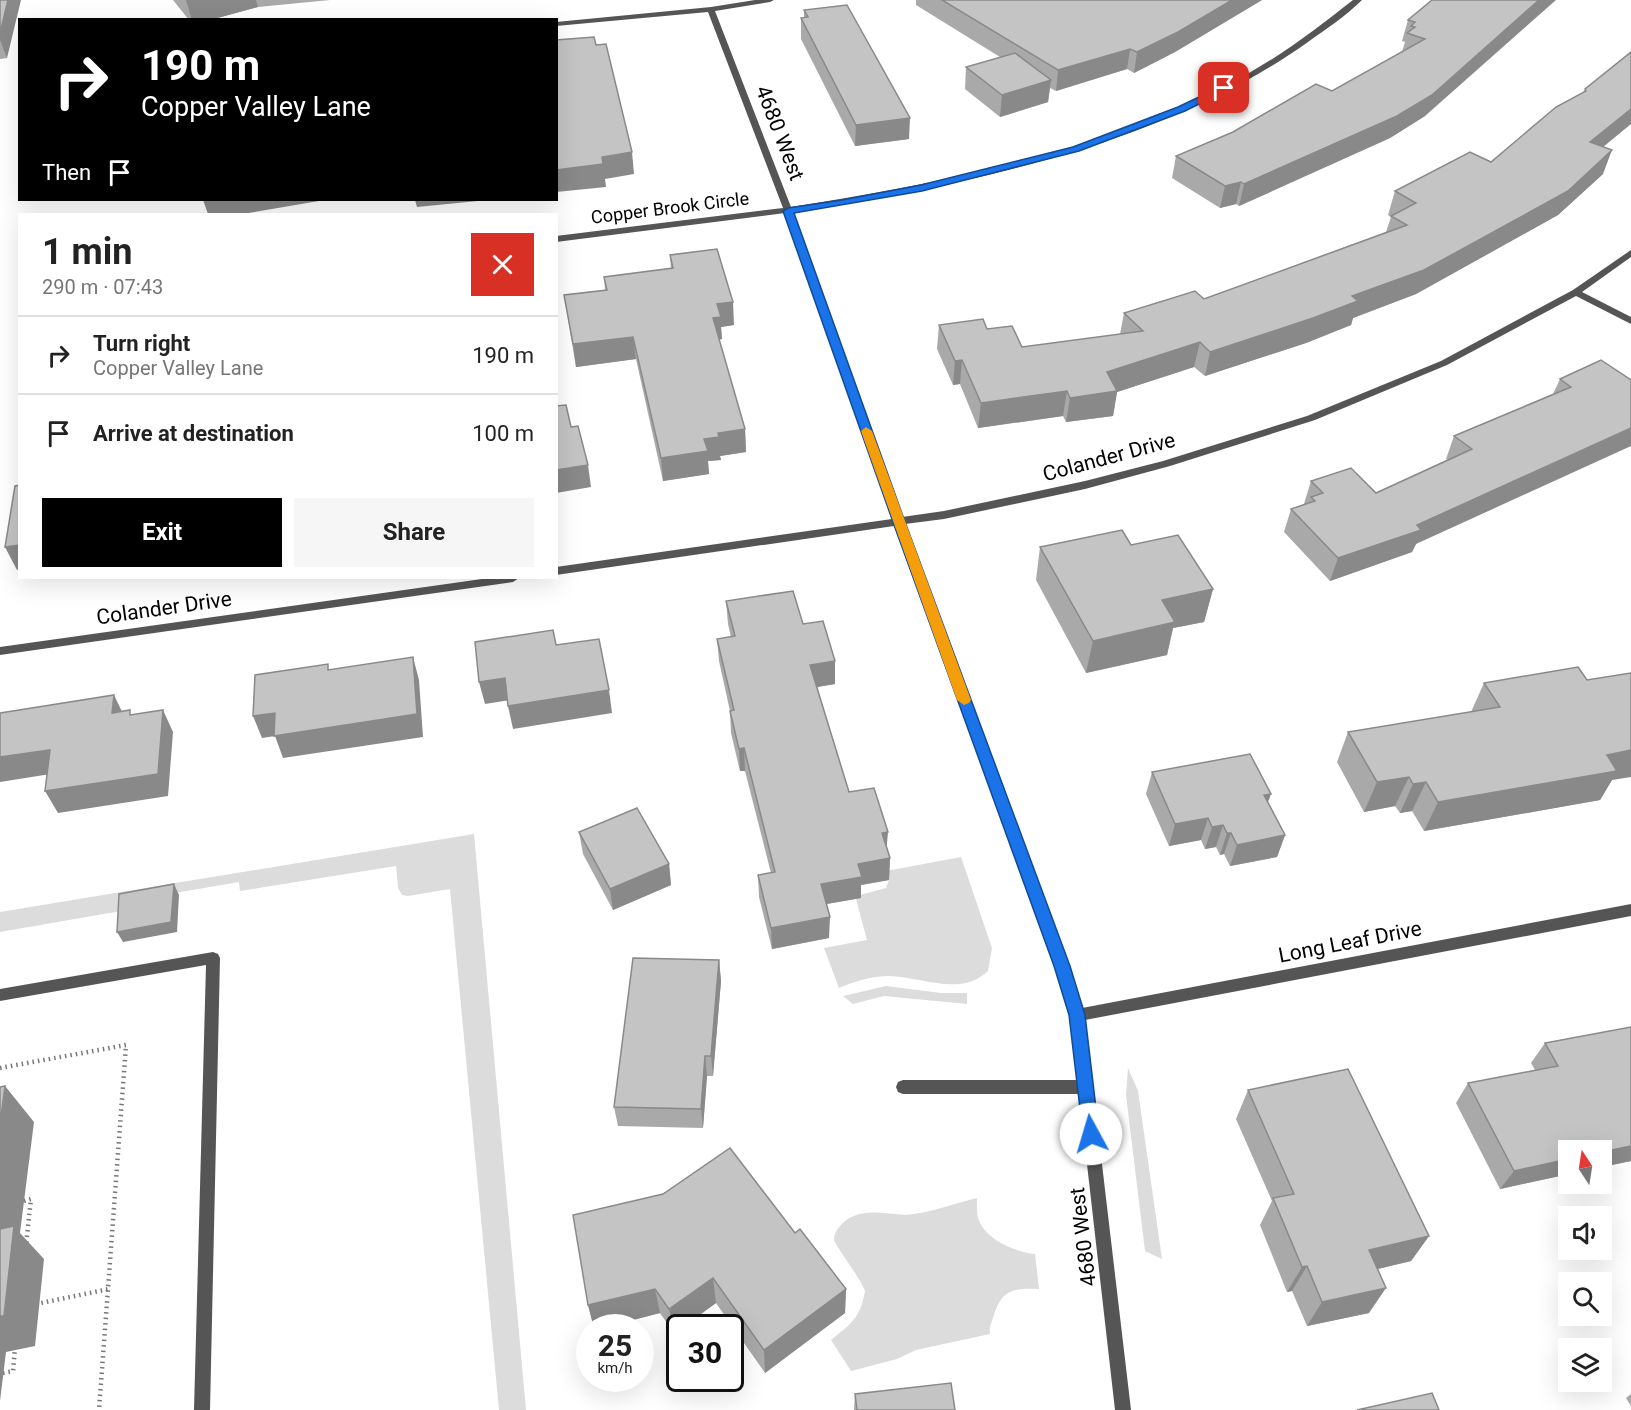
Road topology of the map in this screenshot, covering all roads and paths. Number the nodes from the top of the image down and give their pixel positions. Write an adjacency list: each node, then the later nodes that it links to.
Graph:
1 (770, 0): 3 (street)
2 (1358, 0): 5 (street, Copper Brook Circle)
3 (711, 9): 4 (street); 5 (street, 4680 West)
4 (558, 24)
5 (788, 211): 6 (street, Copper Brook Circle); 10 (street, 4680 West)
6 (558, 238)
7 (1631, 253): 8 (street, Colander Drive)
8 (1576, 292): 9 (street); 10 (street, Colander Drive)
9 (1631, 321)
10 (899, 522): 11 (street, Colander Drive); 16 (street, 4680 West)
11 (558, 571)
12 (506, 579): 13 (street, Colander Drive)
13 (0, 651)
14 (1631, 910): 16 (street, Long Leaf Drive)
15 (0, 995): 27 (street)
16 (1077, 1015): 19 (street, 4680 West)
17 (0, 1068): 22 (path)
18 (903, 1087): 19 (street)
19 (1086, 1088): 28 (street, 4680 West)
20 (24, 1201): 21 (path)
21 (25, 1252)
22 (109, 1289): 23 (path); 26 (path)
23 (29, 1305)
24 (16, 1340): 25 (path)
25 (3, 1373)
26 (99, 1410)
27 (202, 1410)
28 (1123, 1410)

